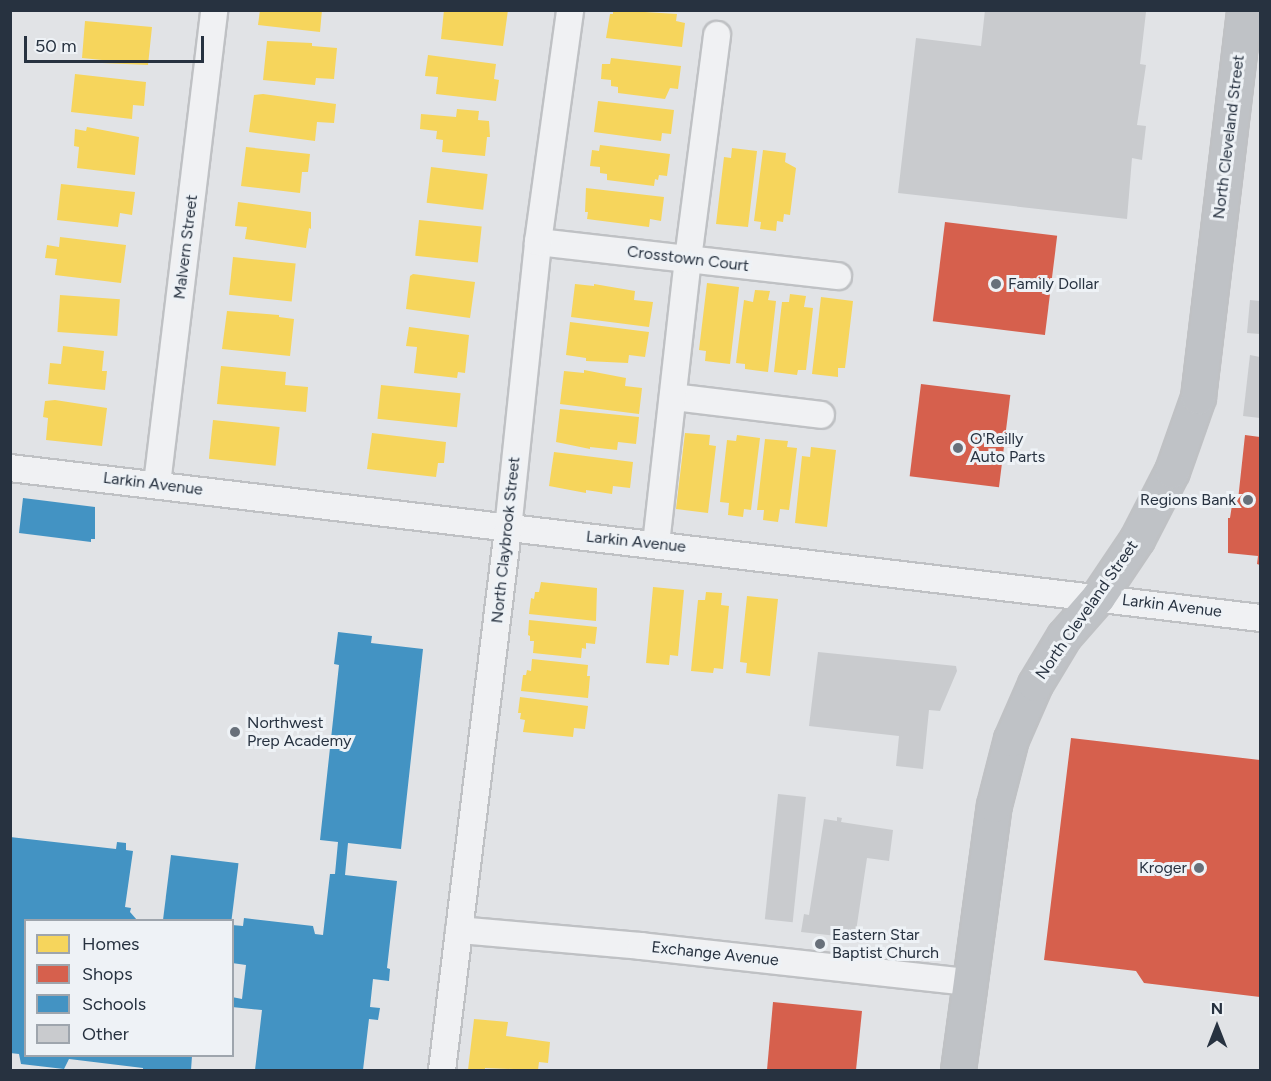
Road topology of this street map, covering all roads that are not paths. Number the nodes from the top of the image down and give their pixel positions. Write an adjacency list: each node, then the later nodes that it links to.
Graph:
1 (214, 10): 11 (street, Malvern Street)
2 (570, 10): 5 (street, North Claybrook Street)
3 (1244, 10): 14 (main road, North Cleveland Street)
4 (717, 35): 6 (street)
5 (538, 242): 6 (street, Crosstown Court); 12 (street, North Claybrook Street)
6 (688, 259): 7 (street, Crosstown Court); 8 (street)
7 (837, 276)
8 (673, 397): 9 (street); 13 (street)
9 (821, 415)
10 (10, 468): 11 (street, Larkin Avenue)
11 (157, 484): 12 (street, Larkin Avenue)
12 (508, 530): 13 (street, Larkin Avenue); 16 (street, North Claybrook Street)
13 (656, 544): 14 (street, Larkin Avenue)
14 (1098, 597): 15 (street, Larkin Avenue); 17 (main road, North Cleveland Street)
15 (1260, 618)
16 (459, 930): 17 (street, Exchange Avenue); 18 (street, North Claybrook Street)
17 (969, 982): 19 (main road, North Cleveland Street)
18 (442, 1071)
19 (958, 1071)

